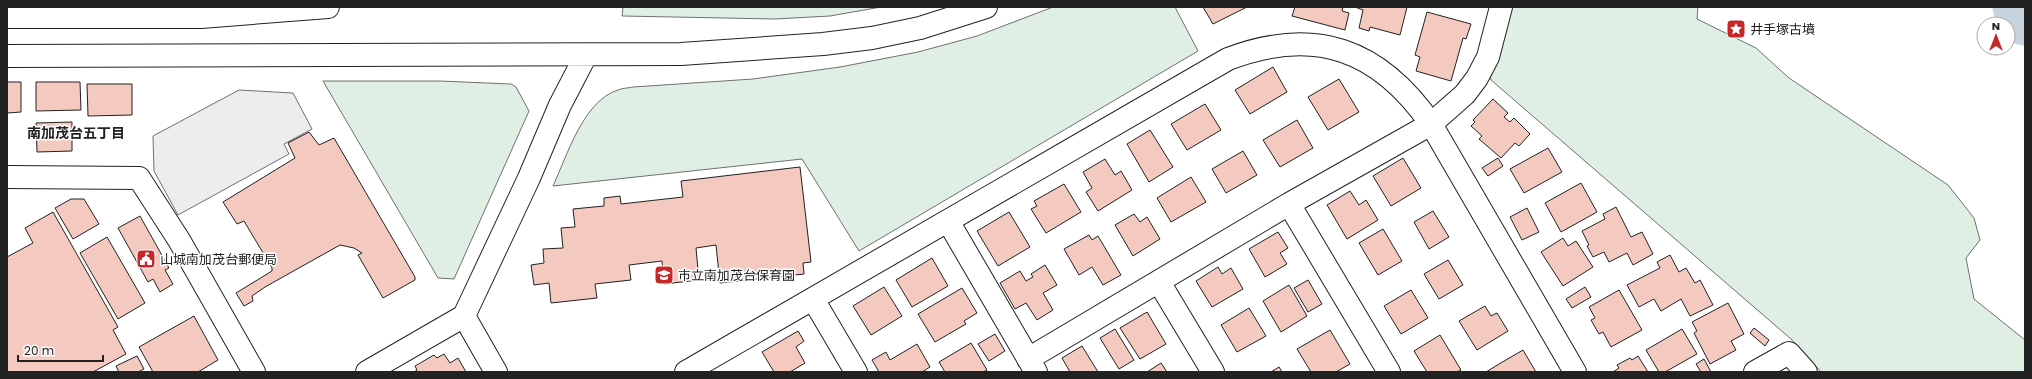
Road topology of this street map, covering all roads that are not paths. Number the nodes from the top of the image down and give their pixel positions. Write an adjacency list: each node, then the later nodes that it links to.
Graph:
1 (328, 7): 4 (street)
2 (986, 7): 5 (street)
3 (1501, 7): 7 (street)
4 (7, 17)
5 (586, 55): 6 (street); 13 (street)
6 (7, 56)
7 (1431, 124): 9 (street); 10 (street); 22 (street)
8 (7, 177): 15 (street)
9 (1289, 204): 11 (street); 21 (street)
10 (948, 221): 12 (street); 14 (street)
11 (1159, 282): 14 (street); 20 (street)
12 (813, 299): 18 (street); 19 (street)
13 (464, 316): 16 (street); 17 (street)
14 (1032, 366)
15 (254, 372)
16 (367, 372)
17 (496, 372)
18 (686, 372)
19 (856, 372)
20 (1213, 372)
21 (1389, 372)
22 (1575, 372)
23 (1755, 372): 24 (street)
24 (1806, 372)

